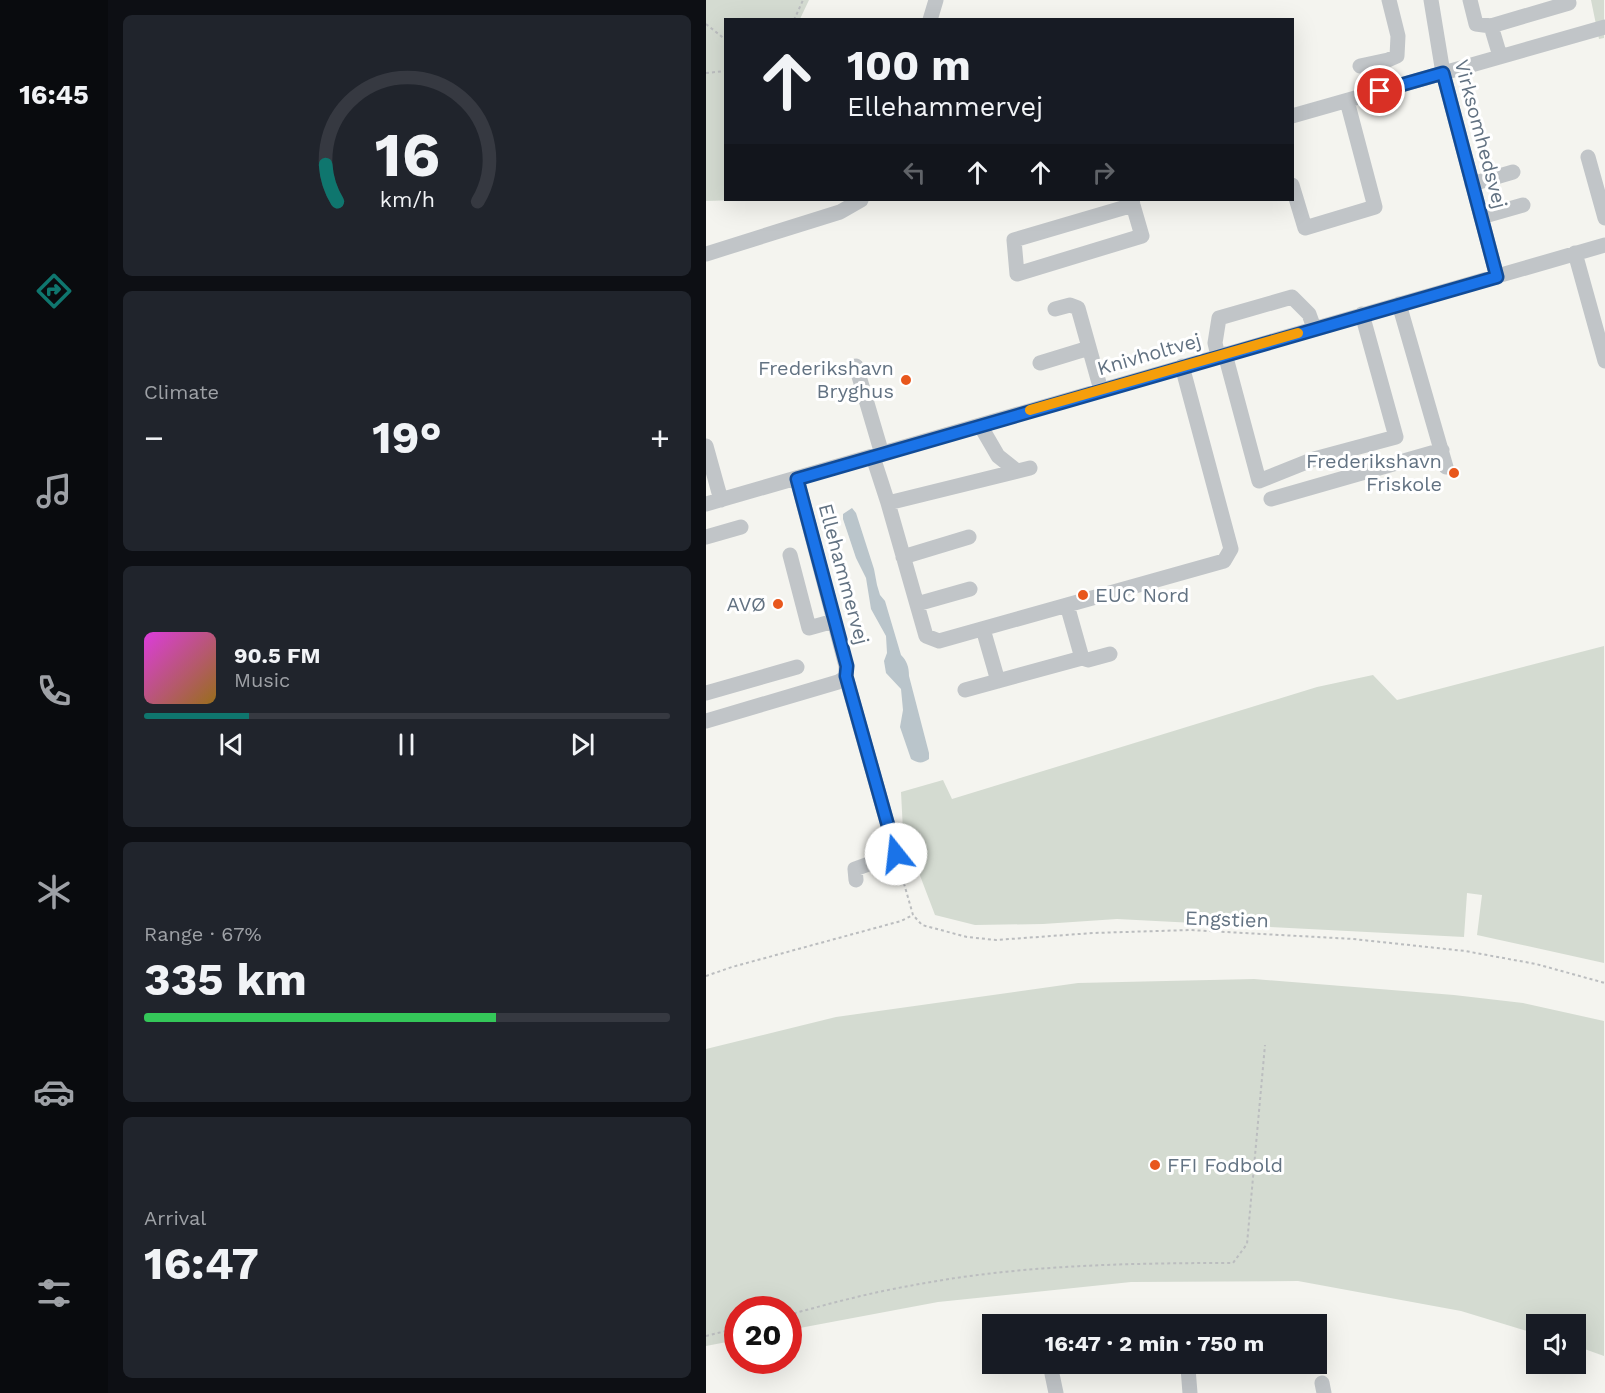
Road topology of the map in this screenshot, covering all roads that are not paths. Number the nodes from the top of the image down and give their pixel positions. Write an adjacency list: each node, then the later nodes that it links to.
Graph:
1 (936, 0): 6 (street)
2 (1389, 0): 10 (street)
3 (1431, 0): 12 (street, Virksomhedsvej)
4 (1470, 0): 7 (street)
5 (1568, 0): 7 (street)
6 (931, 18)
7 (1491, 26): 9 (street)
8 (1604, 27): 9 (street)
9 (1500, 56): 12 (street)
10 (1388, 60): 11 (street); 13 (street)
11 (1360, 66)
12 (1443, 73): 13 (street); 18 (street, Virksomhedsvej)
13 (1396, 86): 14 (street)
14 (1347, 100): 15 (street); 19 (street)
15 (1294, 115)
16 (1588, 157): 24 (street)
17 (1513, 172): 18 (street)
18 (1472, 184): 23 (street, Virksomhedsvej)
19 (1294, 192)
20 (859, 201): 27 (street)
21 (1133, 202): 21 (street)
22 (1523, 205): 23 (street)
23 (1481, 217): 28 (street, Virksomhedsvej)
24 (1604, 218)
25 (1604, 245): 26 (street, Knivholtvej)
26 (1575, 253): 28 (street, Knivholtvej); 35 (street)
27 (706, 254)
28 (1497, 277): 29 (street, Knivholtvej)
29 (1399, 304): 31 (street, Knivholtvej); 42 (street)
30 (1056, 309): 33 (street)
31 (1362, 314): 32 (street, Knivholtvej); 34 (street)
32 (1314, 328): 34 (street, Knivholtvej); 34 (street)
33 (1089, 348): 36 (street); 39 (street)
34 (1221, 355): 38 (street, Knivholtvej)
35 (1604, 361)
36 (1040, 363)
37 (856, 366): 43 (street)
38 (1182, 366): 39 (street, Knivholtvej); 56 (street)
39 (1101, 390): 40 (street, Knivholtvej)
40 (980, 425): 43 (street, Knivholtvej); 48 (street)
41 (706, 446): 47 (street)
42 (1442, 450): 44 (street); 46 (street)
43 (877, 455): 45 (street, Knivholtvej); 48 (street)
44 (1447, 467)
45 (797, 479): 47 (street, Knivholtvej); 57 (street, Ellehammervej)
46 (1271, 499)
47 (713, 502)
48 (888, 503): 53 (street)
49 (741, 527): 50 (street)
50 (706, 537)
51 (970, 537): 53 (street)
52 (790, 555): 57 (street)
53 (904, 557): 55 (street)
54 (970, 589): 55 (street)
55 (917, 604): 58 (street)
56 (1068, 604): 58 (street); 60 (street)
57 (834, 621): 62 (street, Ellehammervej)
58 (983, 629): 63 (street)
59 (1110, 654): 60 (street)
60 (1082, 658): 63 (street)
61 (797, 667): 65 (street)
62 (846, 676): 66 (street); 67 (street, Ellehammervej)
63 (998, 681): 64 (street)
64 (965, 690)
65 (706, 693)
66 (706, 721)
67 (856, 880)
68 (1052, 1374): 70 (street)
69 (1188, 1374): 71 (street)
70 (1056, 1393)
71 (1190, 1393)

